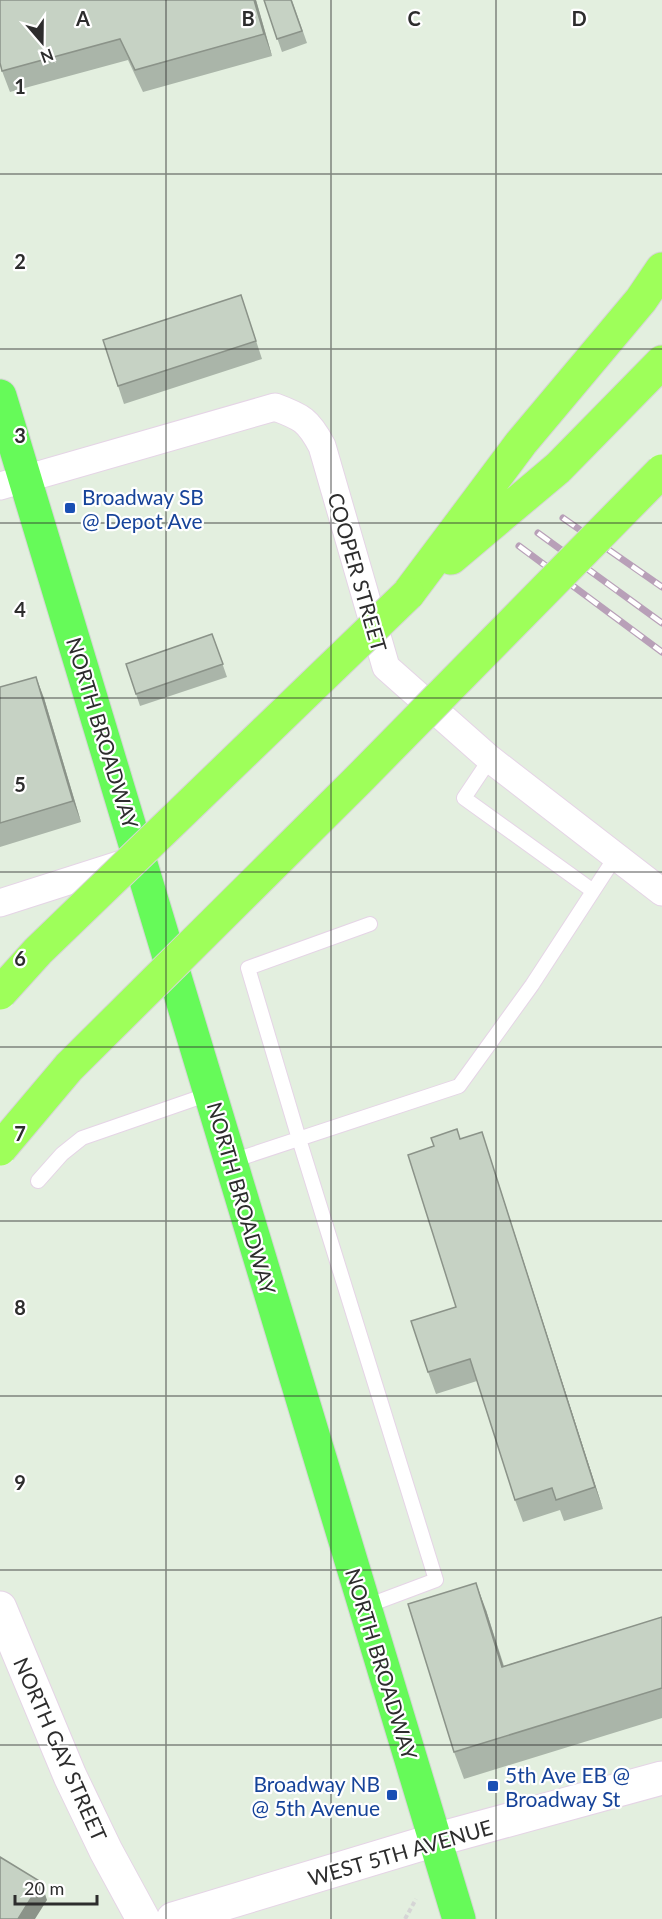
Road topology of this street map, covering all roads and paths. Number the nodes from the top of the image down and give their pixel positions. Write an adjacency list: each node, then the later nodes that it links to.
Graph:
1 (662, 270): 6 (highway)
2 (662, 362): 6 (highway)
3 (0, 396): 5 (main road, NORTH BROADWAY)
4 (662, 471): 17 (highway, bridge)
5 (12, 482): 7 (street, COOPER STREET); 9 (main road, NORTH BROADWAY)
6 (408, 594): 14 (highway, bridge)
7 (490, 759): 8 (street, COOPER STREET); 10 (lane)
8 (616, 856): 10 (lane); 11 (street, COOPER STREET)
9 (141, 858): 12 (street); 15 (main road, NORTH BROADWAY)
10 (593, 891): 16 (lane)
11 (662, 892)
12 (0, 903)
13 (370, 924): 16 (lane)
14 (0, 993)
15 (212, 1093): 18 (main road, NORTH BROADWAY); 19 (lane)
16 (299, 1139): 18 (lane); 20 (lane)
17 (0, 1149)
18 (232, 1161): 20 (main road, NORTH BROADWAY)
19 (38, 1181)
20 (364, 1607): 23 (main road, NORTH BROADWAY)
21 (0, 1608): 25 (main road, NORTH GAY STREET)
22 (662, 1778): 23 (main road, WEST 5TH AVENUE)
23 (435, 1840): 26 (main road, WEST 5TH AVENUE); 28 (main road, NORTH BROADWAY)
24 (416, 1899): 27 (path)
25 (143, 1919)
26 (173, 1919)
27 (405, 1919)
28 (459, 1919)

